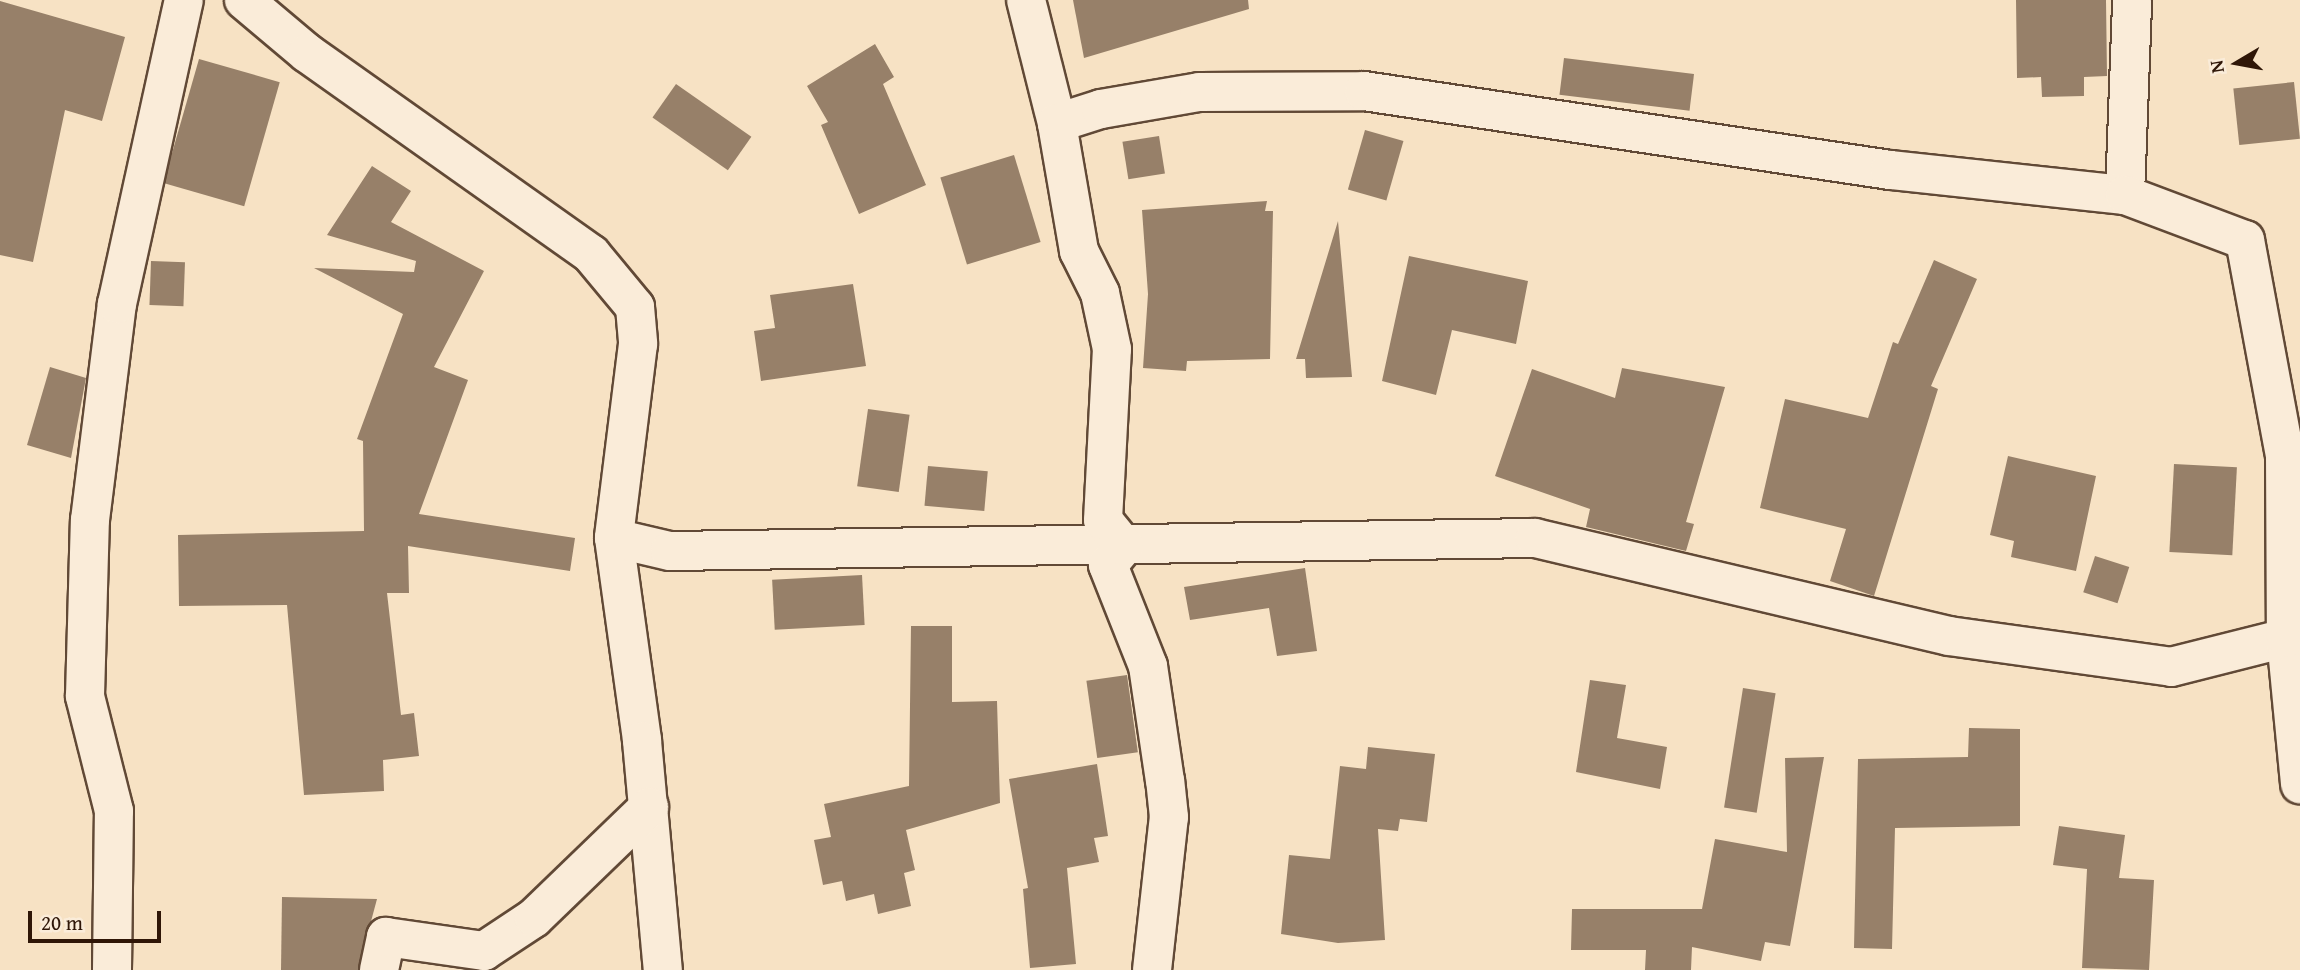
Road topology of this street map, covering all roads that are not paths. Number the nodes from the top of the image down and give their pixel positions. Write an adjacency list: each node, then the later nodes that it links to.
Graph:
1 (184, 0): 13 (street)
2 (244, 0): 7 (street)
3 (1026, 0): 5 (street)
4 (2132, 0): 6 (street)
5 (1057, 123): 6 (street); 8 (street)
6 (2125, 195): 9 (street)
7 (614, 538): 8 (street); 11 (street)
8 (1124, 547): 9 (street); 15 (street)
9 (2286, 638): 10 (street)
10 (2300, 784)
11 (649, 807): 12 (street); 14 (street)
12 (666, 961)
13 (112, 970)
14 (379, 970)
15 (1152, 970)

